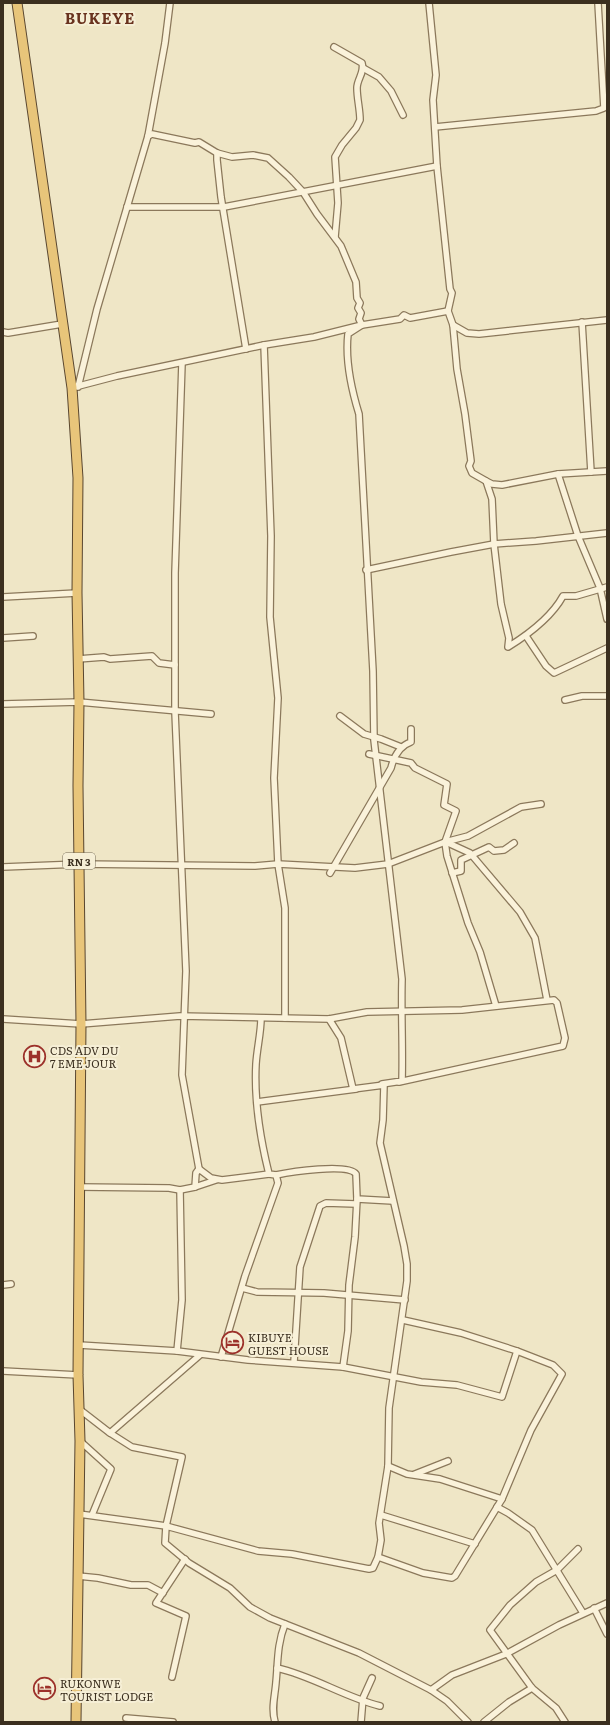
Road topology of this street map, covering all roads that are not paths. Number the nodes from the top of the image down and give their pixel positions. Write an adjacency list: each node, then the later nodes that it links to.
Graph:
1 (17, 3): 20 (highway, RN 3)
2 (170, 3): 9 (street)
3 (429, 3): 8 (street)
4 (598, 3): 8 (street)
5 (334, 47): 6 (street)
6 (363, 68): 7 (street); 12 (street)
7 (403, 115)
8 (435, 126): 11 (street)
9 (148, 136): 10 (street); 15 (street)
10 (218, 153): 13 (street); 14 (street)
11 (437, 166): 12 (street); 17 (street)
12 (337, 185): 13 (street); 16 (street)
13 (303, 192): 14 (street); 16 (street)
14 (224, 207): 15 (street); 25 (street)
15 (127, 208): 27 (street)
16 (335, 237): 21 (street)
17 (448, 311): 21 (street); 22 (street)
18 (607, 320): 19 (street)
19 (582, 322): 22 (street); 29 (street)
20 (62, 324): 23 (street); 27 (highway, RN 3)
21 (362, 325): 24 (street); 35 (street)
22 (453, 325): 31 (street)
23 (3, 332)
24 (264, 344): 25 (street); 65 (street)
25 (246, 349): 26 (street)
26 (182, 363): 27 (street); 46 (street)
27 (75, 387): 38 (highway, RN 3)
28 (607, 471): 29 (street)
29 (591, 472): 30 (street)
30 (558, 474): 31 (street); 33 (street)
31 (486, 481): 34 (street)
32 (607, 532): 33 (street)
33 (578, 536): 34 (street); 37 (street)
34 (494, 544): 35 (street); 42 (street)
35 (366, 570): 55 (street)
36 (607, 587): 37 (street)
37 (600, 588): 40 (street); 42 (street)
38 (77, 593): 39 (street); 45 (highway, RN 3)
39 (3, 596)
40 (607, 619)
41 (33, 636): 43 (street)
42 (526, 636): 44 (street)
43 (3, 638)
44 (607, 648)
45 (78, 659): 46 (street); 49 (highway, RN 3)
46 (175, 665): 51 (street)
47 (607, 696): 48 (street)
48 (565, 700)
49 (79, 702): 50 (street); 51 (street); 64 (highway, RN 3)
50 (3, 704)
51 (174, 712): 52 (street); 67 (street)
52 (211, 714)
53 (340, 716): 55 (street)
54 (411, 729): 56 (street)
55 (374, 737): 56 (street); 57 (street)
56 (401, 747): 58 (street)
57 (372, 755): 58 (street); 59 (street)
58 (393, 759): 59 (street); 61 (street)
59 (379, 789): 66 (street); 69 (street)
60 (541, 804): 61 (street)
61 (445, 842): 63 (street); 66 (street); 71 (street)
62 (514, 843): 63 (street)
63 (471, 854): 71 (street); 72 (street)
64 (79, 864): 67 (street); 68 (street); 80 (highway, RN 3)
65 (278, 864): 67 (street); 69 (street); 77 (street)
66 (388, 864): 69 (street); 74 (street)
67 (181, 865): 75 (street)
68 (3, 867)
69 (334, 867): 70 (street)
70 (330, 873)
71 (452, 873): 73 (street)
72 (547, 1000): 73 (street); 81 (street)
73 (496, 1006): 74 (street)
74 (401, 1011): 78 (street); 81 (street)
75 (186, 1016): 76 (street); 80 (street); 85 (street)
76 (261, 1018): 77 (street); 84 (street)
77 (285, 1018): 78 (street)
78 (329, 1018): 83 (street)
79 (3, 1019): 80 (street)
80 (81, 1024): 88 (highway, RN 3)
81 (402, 1081): 82 (street); 83 (street)
82 (384, 1085): 83 (street); 91 (street)
83 (353, 1089): 84 (street)
84 (257, 1102): 86 (street)
85 (199, 1169): 87 (street); 89 (street)
86 (272, 1174): 87 (street); 92 (street); 95 (street)
87 (216, 1180): 89 (street)
88 (79, 1187): 90 (street); 100 (highway, RN 3)
89 (195, 1187): 90 (street)
90 (180, 1190): 101 (street)
91 (393, 1201): 92 (street); 98 (street)
92 (356, 1202): 96 (street); 97 (street)
93 (10, 1284): 94 (street)
94 (3, 1285)
95 (242, 1288): 96 (street); 104 (street)
96 (297, 1293): 97 (street); 105 (street)
97 (349, 1296): 98 (street); 106 (street)
98 (405, 1300): 99 (street)
99 (403, 1320): 102 (street); 109 (street)
100 (78, 1345): 101 (street); 108 (highway, RN 3)
101 (177, 1351): 103 (street)
102 (516, 1351): 109 (street); 116 (street)
103 (200, 1355): 104 (street); 111 (street)
104 (221, 1357): 105 (street)
105 (294, 1362): 106 (street)
106 (343, 1367): 109 (street)
107 (3, 1371): 108 (street)
108 (78, 1375): 110 (highway, RN 3)
109 (394, 1377): 114 (street)
110 (79, 1409): 111 (street); 112 (highway, RN 3)
111 (110, 1433): 121 (street)
112 (80, 1441): 118 (highway, RN 3); 119 (street)
113 (448, 1461): 115 (street)
114 (388, 1466): 115 (street); 120 (street)
115 (413, 1475): 116 (street)
116 (502, 1499): 117 (street)
117 (497, 1507): 122 (street); 126 (street)
118 (79, 1514): 119 (street); 127 (highway, RN 3)
119 (92, 1515): 121 (street)
120 (381, 1515): 122 (street); 124 (street)
121 (166, 1526): 124 (street); 125 (street)
122 (475, 1544): 124 (street)
123 (578, 1549): 126 (street)
124 (378, 1557)
125 (185, 1559): 128 (street); 132 (street)
126 (557, 1570): 131 (street); 134 (street)
127 (78, 1576): 128 (street); 144 (highway, RN 3)
128 (163, 1593): 136 (street)
129 (607, 1603): 130 (street)
130 (594, 1608): 131 (street); 133 (street)
131 (583, 1613): 134 (street)
132 (285, 1624): 135 (street); 139 (street)
133 (607, 1634)
134 (506, 1654): 138 (street); 139 (street)
135 (277, 1668): 140 (street); 146 (street)
136 (172, 1677)
137 (372, 1678): 140 (street)
138 (532, 1688): 149 (street); 150 (street)
139 (431, 1690): 148 (street)
140 (362, 1702): 141 (street); 147 (street)
141 (380, 1706)
142 (126, 1718): 143 (street)
143 (160, 1721): 145 (street)
144 (76, 1722)
145 (173, 1722)
146 (275, 1722)
147 (360, 1722)
148 (468, 1722)
149 (484, 1722)
150 (565, 1722)

